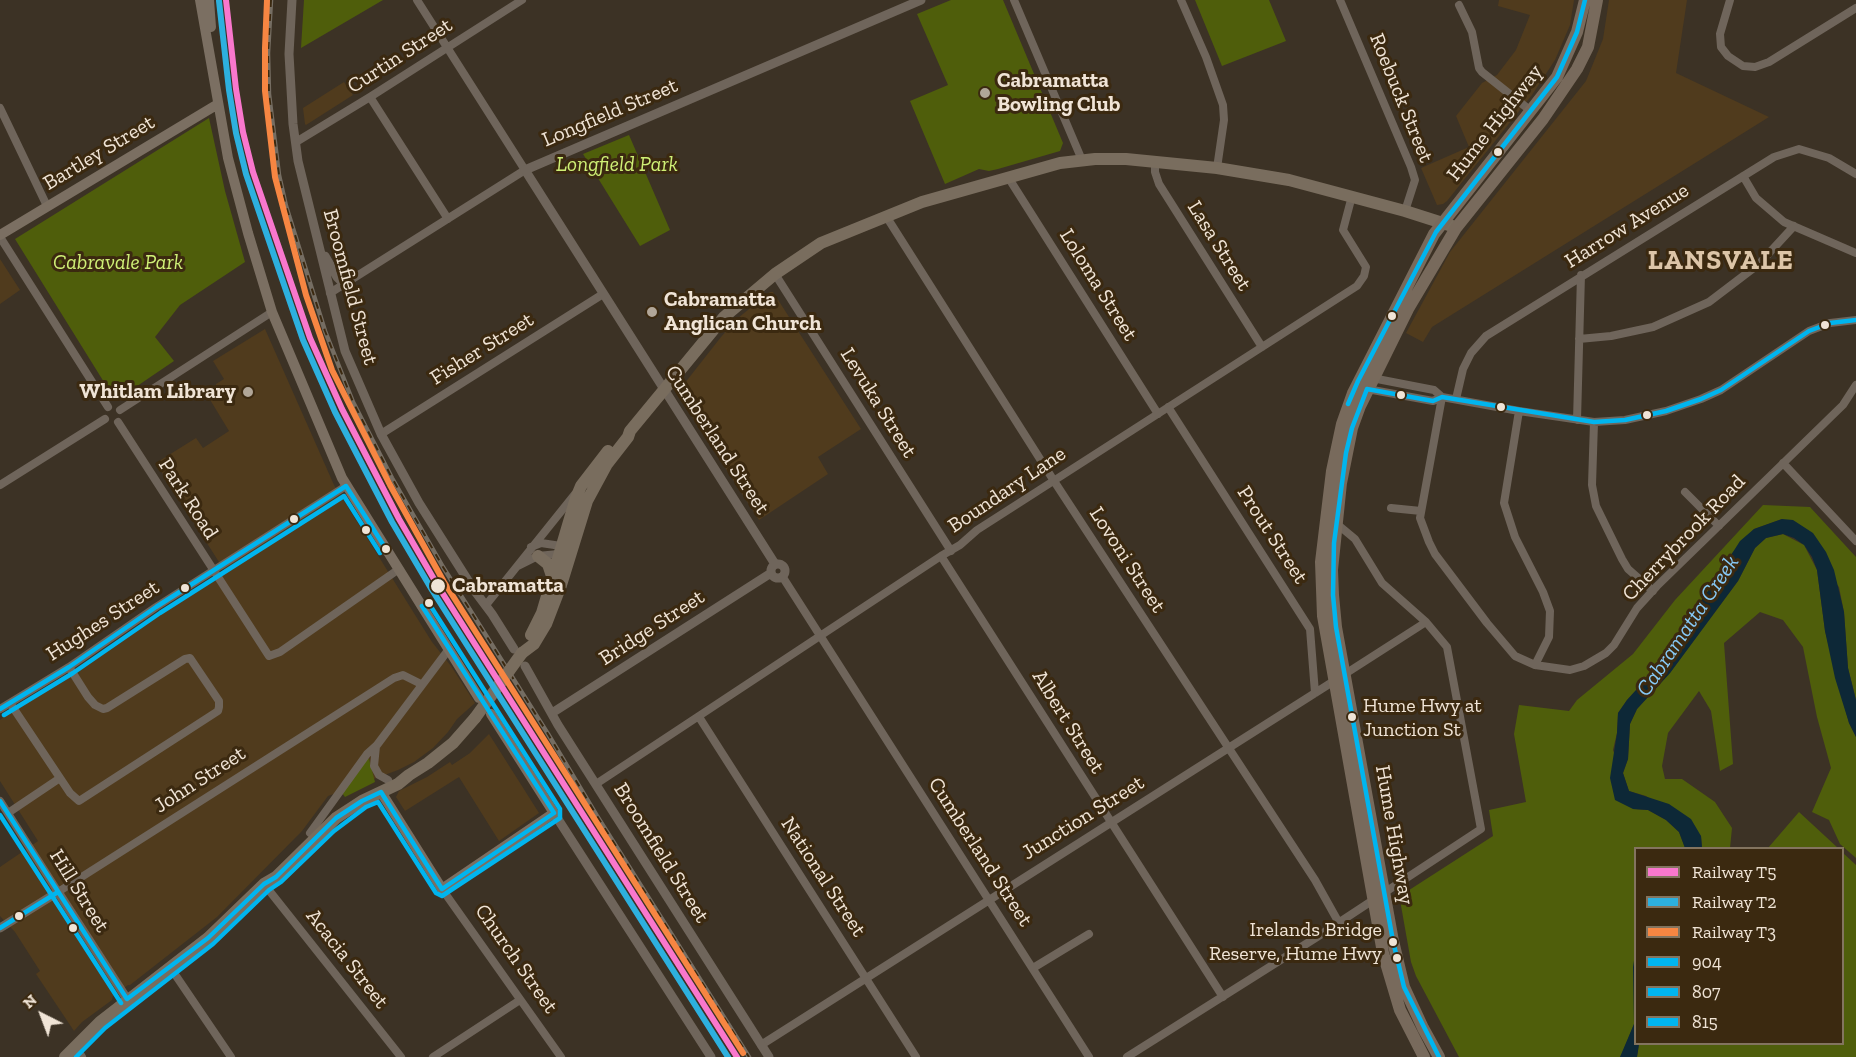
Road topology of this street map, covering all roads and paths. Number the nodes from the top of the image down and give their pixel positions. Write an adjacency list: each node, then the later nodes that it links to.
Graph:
1 (200, 0): 16 (main road)
2 (209, 0): 16 (main road)
3 (292, 0): 21 (street, Broomfield Street)
4 (417, 0): 15 (street, Cumberland Street)
5 (522, 0): 15 (street, Curtin Street)
6 (921, 0): 25 (street, Longfield Street)
7 (1014, 0): 22 (street)
8 (1181, 0): 24 (street)
9 (1340, 0): 31 (street, Roebuck Street)
10 (1585, 0): 20 (highway, Hume Highway)
11 (1598, 0): 36 (highway, Hume Highway)
12 (1730, 0): 14 (street)
13 (1459, 5): 20 (street)
14 (1856, 8)
15 (447, 47): 17 (street, Curtin Street); 25 (street, Cumberland Street)
16 (210, 57): 18 (main road)
17 (370, 98): 21 (street, Curtin Street); 33 (street)
18 (218, 104): 30 (main road, Bartley Street); 45 (main road)
19 (0, 108): 30 (street)
20 (1531, 111): 34 (highway, Hume Highway)
21 (296, 142): 38 (street, Broomfield Street)
22 (1082, 160): 23 (main road); 28 (main road)
23 (1155, 162): 24 (main road); 48 (street, Lasa Street)
24 (1217, 168): 29 (main road)
25 (525, 170): 33 (street, Longfield Street); 44 (street, Cumberland Street)
26 (1856, 174): 27 (street, Harrow Avenue)
27 (1743, 176): 35 (street); 41 (street, Harrow Avenue)
28 (1008, 177): 32 (main road); 58 (street, Loloma Street)
29 (1352, 196): 31 (main road); 48 (street, Boundary Lane)
30 (47, 206): 37 (main road, Bartley Street)
31 (1405, 211): 34 (main road)
32 (886, 216): 40 (main road); 66 (street, Lovoni Street)
33 (448, 219): 42 (street, Longfield Street)
34 (1443, 223): 36 (main road); 96 (highway, Hume Highway)
35 (1794, 226): 39 (street); 47 (street)
36 (1456, 228): 49 (highway, Hume Highway)
37 (0, 236): 54 (street)
38 (319, 246): 42 (street); 43 (street, Broomfield Street)
39 (1856, 253)
40 (775, 274): 51 (main road); 76 (street, Levuka Street)
41 (1581, 275): 47 (street); 53 (street, Harrow Avenue)
42 (344, 284): 43 (street, Longfield Street)
43 (330, 293): 64 (street, Broomfield Street)
44 (603, 294): 51 (street, Cumberland Street); 64 (street, Fisher Street)
45 (272, 312): 56 (street); 68 (main road)
46 (1856, 320): 62 (street)
47 (1579, 339): 60 (street)
48 (1262, 346): 55 (street, Boundary Lane)
49 (1370, 384): 52 (street); 52 (street); 73 (highway, Hume Highway)
50 (1856, 385): 65 (street, Cherrybrook Road)
51 (663, 389): 63 (main road); 81 (street, Cumberland Street)
52 (1442, 397): 53 (street); 72 (street, Cherrybrook Road)
53 (1456, 399): 57 (street)
54 (108, 407): 56 (street); 59 (street)
55 (1168, 407): 58 (street, Boundary Lane); 98 (street, Prout Street)
56 (120, 410): 61 (street)
57 (1519, 411): 60 (street); 92 (street)
58 (1158, 414): 66 (street, Boundary Lane)
59 (105, 419): 61 (street); 67 (street)
60 (1577, 420): 62 (street)
61 (118, 422): 82 (street, Park Road)
62 (1594, 422): 85 (street)
63 (630, 430): 69 (main road); 78 (main road)
64 (381, 434): 86 (street, Broomfield Street)
65 (1783, 463): 74 (street, Cherrybrook Road); 75 (street)
66 (1054, 481): 76 (street, Boundary Lane); 106 (street, Lovoni Street)
67 (0, 485)
68 (346, 486): 80 (main road); 82 (street, Hughes Street)
69 (581, 486): 77 (street); 78 (main road)
70 (1685, 492): 74 (street)
71 (1391, 508): 72 (street)
72 (1421, 511): 92 (street, Cherrybrook Road)
73 (1337, 524): 87 (street); 95 (highway, Hume Highway)
74 (1719, 526): 85 (street, Cherrybrook Road)
75 (1856, 541)
76 (951, 551): 79 (street, Boundary Lane)
77 (534, 552): 78 (street); 78 (street); 83 (main road); 86 (street)
78 (565, 552): 83 (main road); 89 (main road)
79 (941, 556): 88 (street, Boundary Lane); 115 (street, Albert Street)
80 (399, 569): 82 (street, Park Road); 90 (main road)
81 (773, 569): 84 (street); 102 (street, Bridge Street)
82 (213, 571): 94 (street, Hughes Street)
83 (552, 576): 89 (main road)
84 (782, 576): 88 (street, Cumberland Street)
85 (1653, 591): 92 (street, Cherrybrook Road)
86 (486, 605): 91 (street, Broomfield Street)
87 (1426, 622): 95 (street); 120 (street)
88 (821, 636): 104 (street, Boundary Lane); 121 (street, Cumberland Street)
89 (531, 641): 91 (main road)
90 (449, 649): 97 (street); 99 (main road)
91 (518, 651): 107 (main road, bridge)
92 (1536, 665)
93 (525, 666): 102 (street, Broomfield Street)
94 (69, 667): 100 (street, Hughes Street); 108 (street)
95 (1345, 674): 120 (highway, Hume Highway)
96 (1334, 681): 98 (street, Junction Street); 122 (highway, Hume Highway)
97 (421, 684): 105 (street); 119 (street, John Street)
98 (1315, 693): 106 (street, Junction Street)
99 (479, 698)
100 (10, 703): 101 (street, Hughes Street); 108 (street)
101 (0, 709)
102 (552, 713): 110 (street, Broomfield Street)
103 (491, 714): 114 (main road)
104 (699, 717): 110 (street, Boundary Lane); 128 (street, National Street)
105 (377, 745): 109 (street); 116 (street)
106 (1227, 748): 115 (street, Junction Street); 123 (street, Lovoni Street)
107 (409, 775): 109 (main road); 111 (main road)
108 (60, 778): 113 (street)
109 (388, 780): 116 (main road)
110 (596, 784): 132 (street, Broomfield Street)
111 (381, 792): 117 (main road); 118 (main road, Church Street)
112 (0, 801): 113 (street, Hill Street)
113 (8, 813): 119 (street, Hill Street)
114 (554, 813): 118 (main road); 140 (street)
115 (1111, 822): 121 (street, Junction Street); 129 (street, Albert Street)
116 (310, 833): 117 (main road)
117 (264, 884): 126 (main road); 137 (street, Acacia Street)
118 (442, 890): 131 (street, Church Street)
119 (58, 892): 124 (street, John Street); 130 (street, Hill Street)
120 (1386, 893): 122 (street); 146 (highway, Hume Highway)
121 (989, 900): 127 (street, Cumberland Street); 128 (street, Junction Street)
122 (1373, 901): 123 (street); 145 (highway, Hume Highway)
123 (1339, 923): 129 (street)
124 (0, 928)
125 (1089, 934): 127 (street)
126 (170, 967): 130 (main road); 136 (street)
127 (1033, 968): 143 (street, Cumberland Street)
128 (866, 978): 132 (street, Junction Street); 142 (street, National Street)
129 (1223, 997): 144 (street)
130 (127, 999): 133 (main road)
131 (520, 1000): 138 (street); 139 (street, Church Street)
132 (761, 1045): 141 (street, Broomfield Street)
133 (75, 1046): 134 (main road); 135 (street)
134 (65, 1057)
135 (82, 1057)
136 (231, 1057)
137 (401, 1057)
138 (433, 1057)
139 (561, 1057)
140 (711, 1057)
141 (769, 1057)
142 (916, 1057)
143 (1089, 1057)
144 (1127, 1057)
145 (1424, 1057)
146 (1439, 1057)

